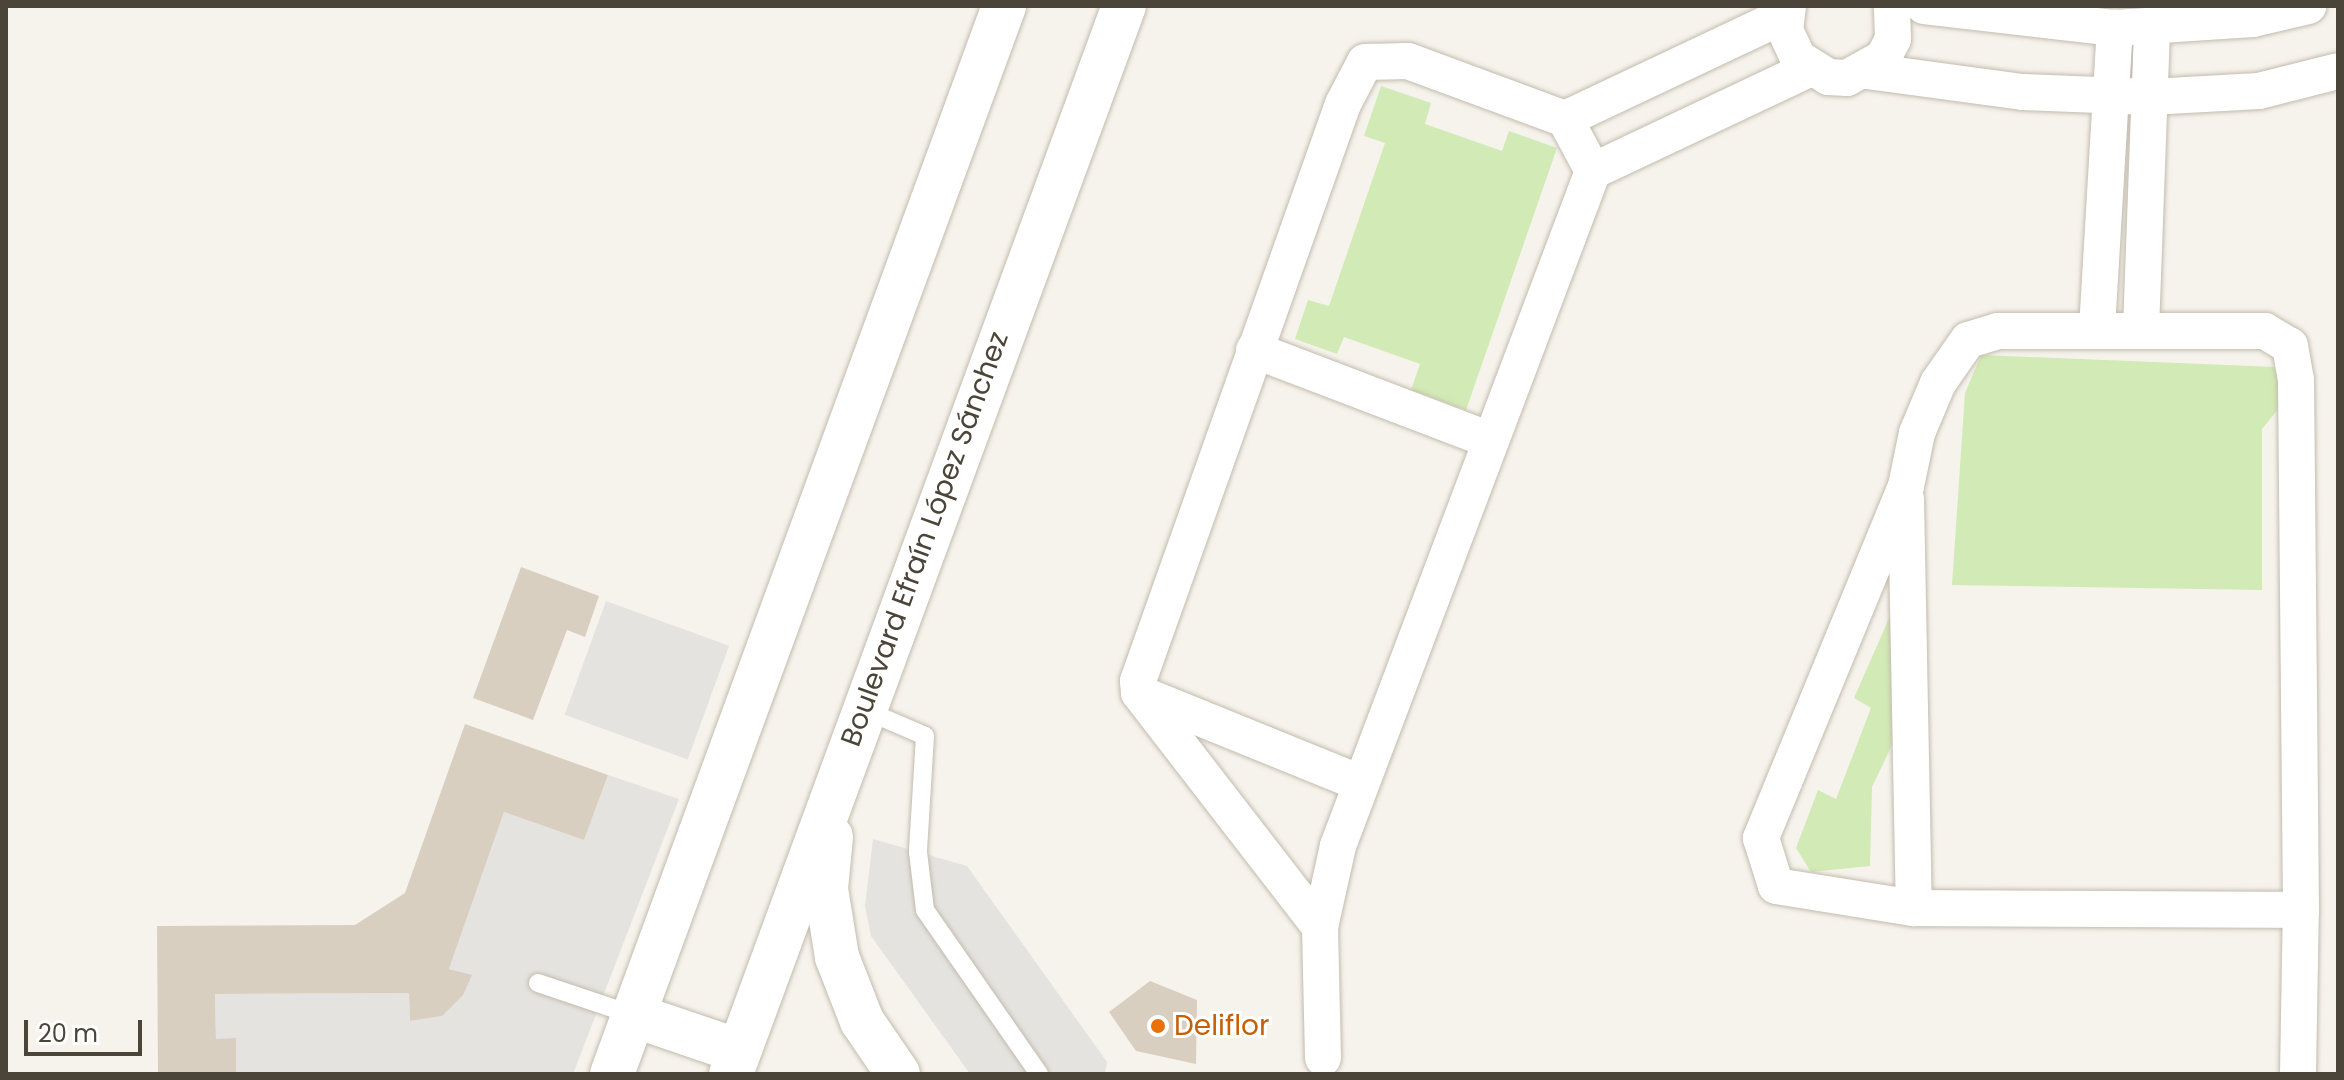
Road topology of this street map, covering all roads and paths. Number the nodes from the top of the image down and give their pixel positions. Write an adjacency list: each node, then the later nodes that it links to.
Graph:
1 (1004, 6): 31 (street)
2 (1124, 6): 24 (street, Boulevard Efraín López Sánchez)
3 (1892, 6): 10 (street)
4 (1924, 6): 7 (street)
5 (2308, 6): 8 (street)
6 (1786, 10): 9 (street); 12 (street)
7 (2115, 28): 8 (street); 13 (street)
8 (2152, 28): 14 (street)
9 (1809, 69): 10 (street); 15 (street)
10 (1867, 71): 13 (street)
11 (2338, 71): 14 (street)
12 (1667, 75): 15 (street); 16 (street)
13 (2111, 97): 14 (street); 18 (street)
14 (2150, 97): 19 (street)
15 (1691, 118): 17 (street)
16 (1565, 119): 17 (street); 20 (street)
17 (1593, 171): 21 (street)
18 (2097, 329): 19 (street); 22 (street)
19 (2141, 330): 28 (street)
20 (1254, 350): 21 (street); 23 (street)
21 (1490, 440): 26 (street)
22 (1906, 486): 27 (street); 27 (street)
23 (1139, 693): 26 (street); 29 (street)
24 (862, 709): 25 (street, Boulevard Efraín López Sánchez); 36 (lane)
25 (835, 781): 33 (street, Boulevard Efraín López Sánchez); 35 (street)
26 (1358, 782): 29 (street)
27 (1914, 908): 28 (street)
28 (2301, 910): 37 (street)
29 (1320, 927): 32 (street)
30 (538, 983): 31 (lane)
31 (633, 1015): 33 (street); 34 (street)
32 (1323, 1058)
33 (735, 1063)
34 (612, 1074)
35 (898, 1074)
36 (1039, 1074)
37 (2298, 1074)

